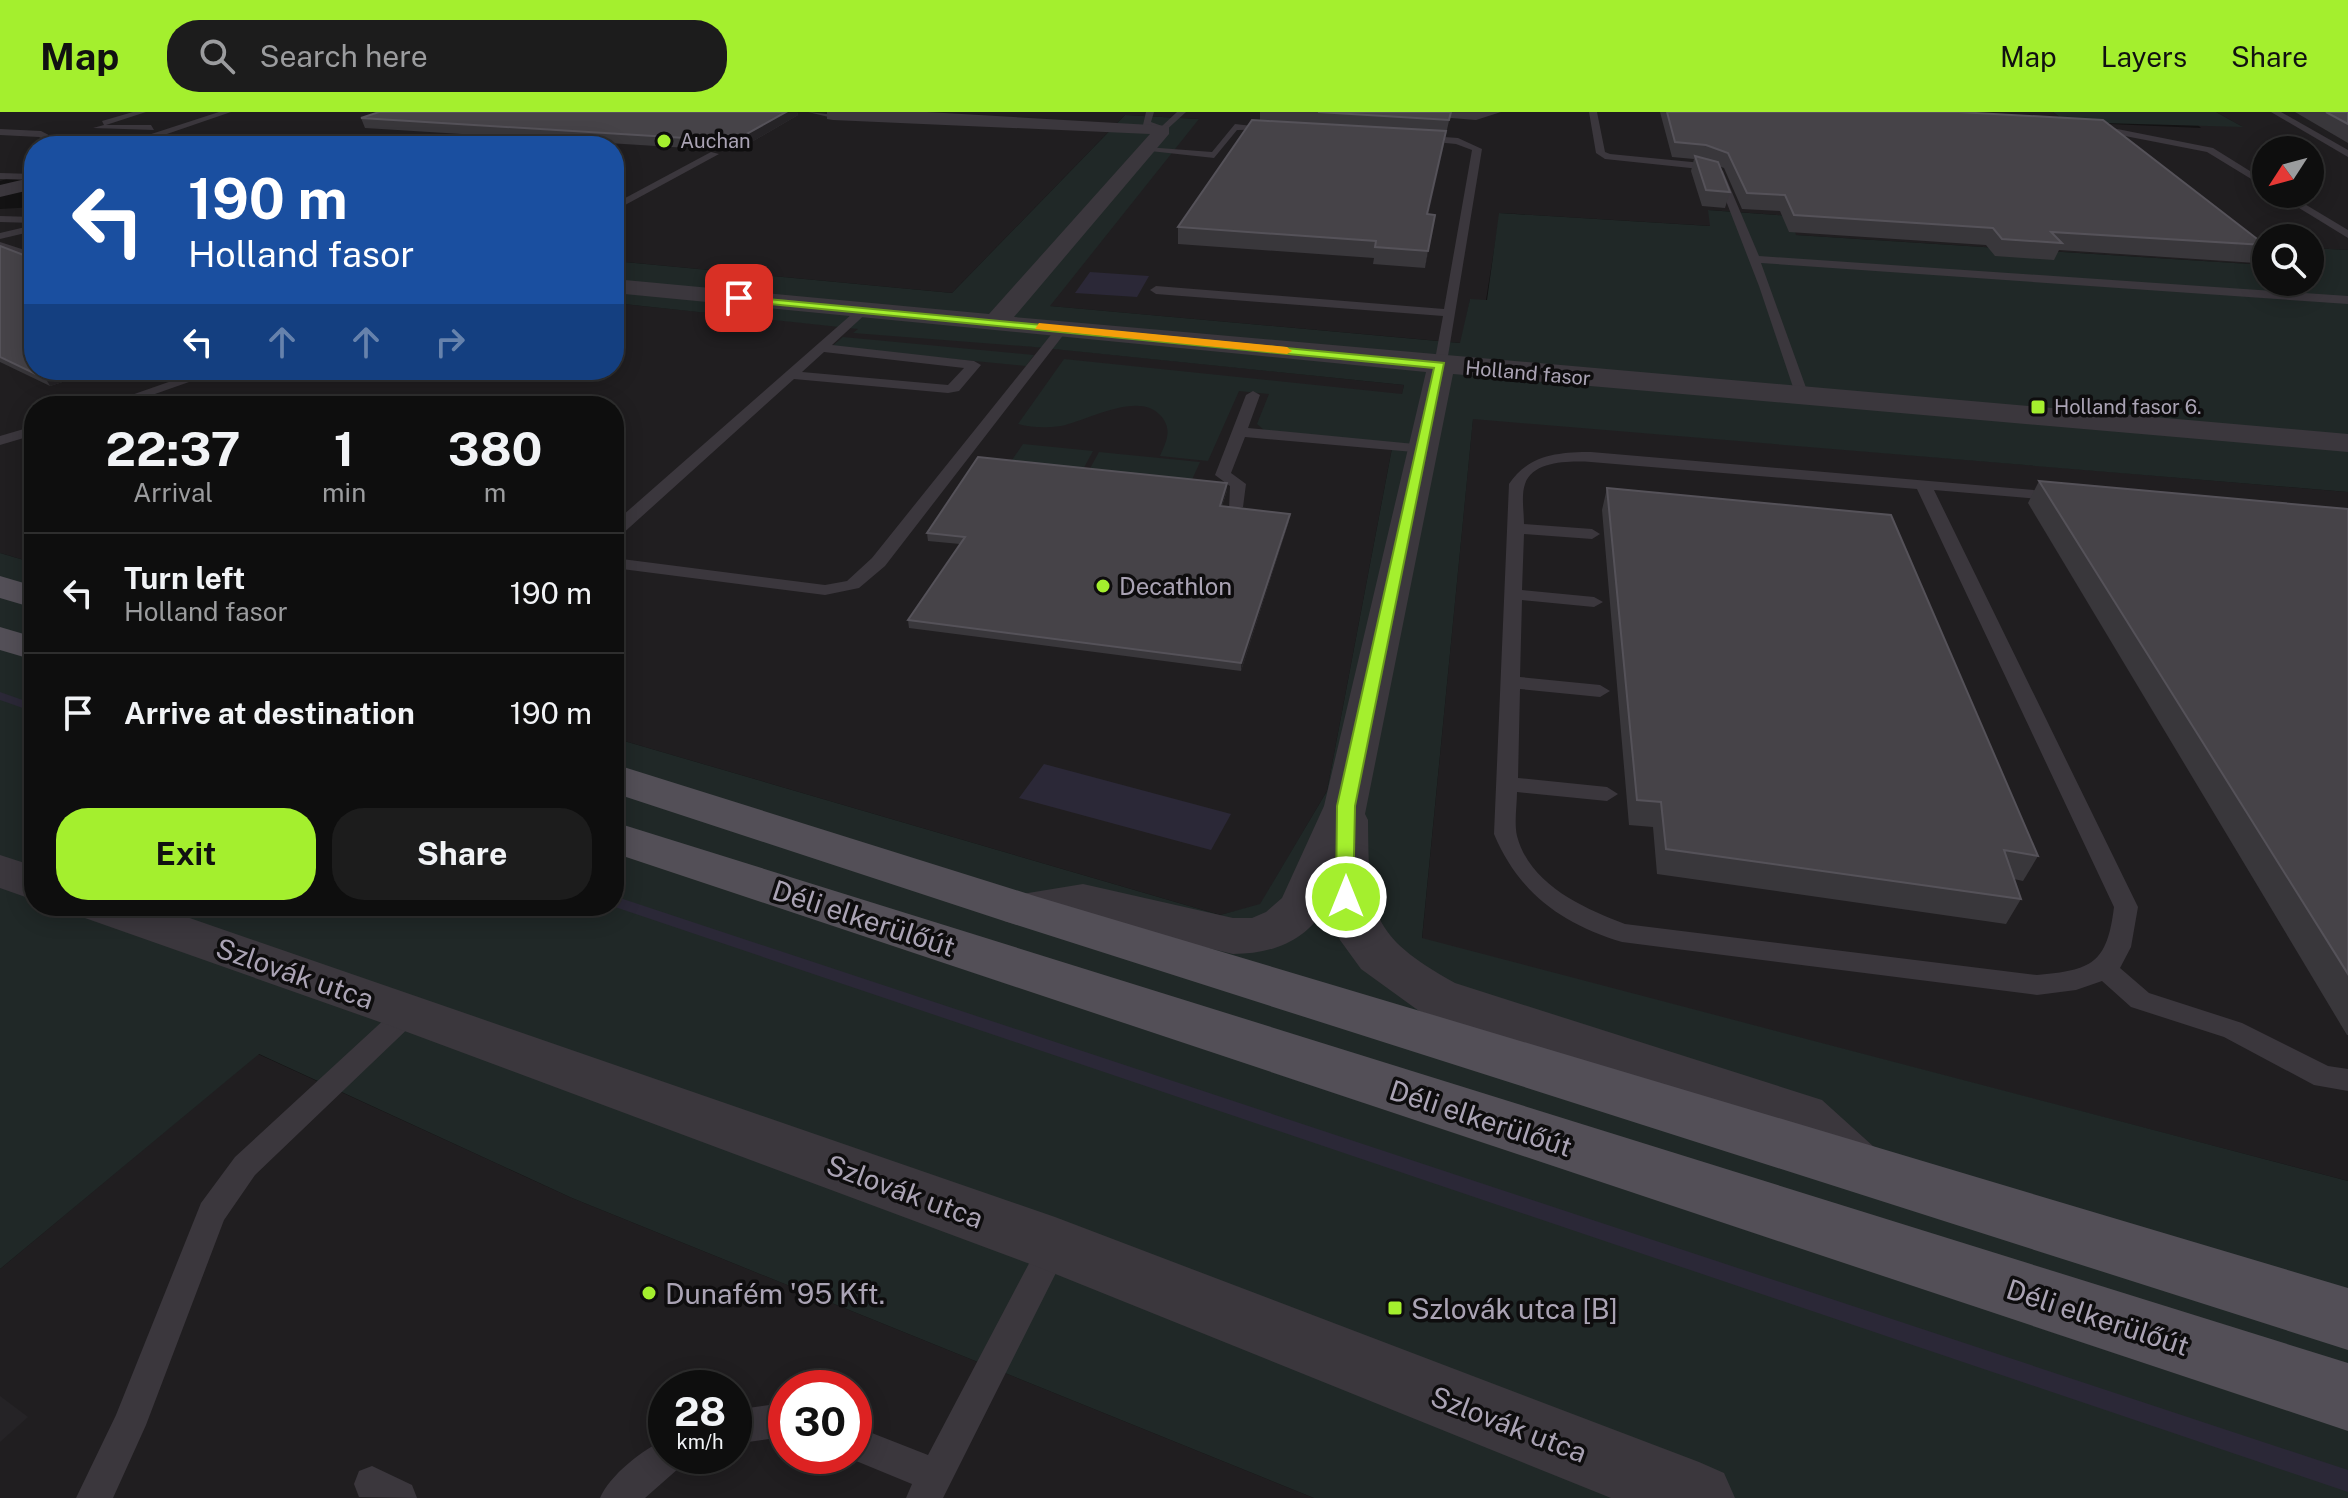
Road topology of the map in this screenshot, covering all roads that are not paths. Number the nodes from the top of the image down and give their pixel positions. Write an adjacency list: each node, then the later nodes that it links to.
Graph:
1 (142, 112): 2 (lane)
2 (201, 112)
3 (227, 112): 22 (lane)
4 (812, 112): 12 (lane)
5 (1150, 112): 15 (lane)
6 (1182, 112): 15 (lane)
7 (1381, 112): 8 (lane)
8 (1497, 112)
9 (1593, 112): 43 (lane)
10 (2275, 112): 26 (lane)
11 (884, 114): 12 (street); 15 (street)
12 (833, 115)
13 (2080, 125): 28 (lane)
14 (48, 128): 18 (lane)
15 (1163, 130): 24 (street)
16 (1293, 130): 24 (lane)
17 (0, 132): 18 (lane)
18 (23, 133): 20 (lane)
19 (66, 133): 21 (lane)
20 (41, 136)
21 (58, 136)
22 (150, 136)
23 (1408, 137): 48 (lane)
24 (1146, 150): 49 (street)
25 (714, 154): 34 (lane)
26 (2348, 154)
27 (0, 176): 29 (lane)
28 (2252, 176)
29 (24, 177)
30 (24, 185): 31 (street)
31 (0, 191)
32 (24, 195): 33 (street)
33 (0, 197)
34 (624, 203)
35 (2304, 208): 39 (lane)
36 (0, 219): 37 (lane)
37 (24, 220)
38 (24, 230): 40 (lane)
39 (2348, 235)
40 (0, 236)
41 (0, 245): 42 (lane)
42 (24, 253)
43 (1754, 259): 46 (lane); 69 (lane)
44 (624, 287): 47 (street, Holland fasor)
45 (1156, 290): 48 (lane)
46 (2348, 300)
47 (864, 310): 49 (street, Holland fasor); 51 (lane)
48 (1447, 313): 58 (lane)
49 (996, 322): 50 (street, Holland fasor)
50 (1062, 329): 58 (street, Holland fasor); 81 (lane)
51 (822, 348): 52 (lane); 59 (lane)
52 (851, 351): 53 (lane); 60 (lane)
53 (868, 353): 54 (lane); 61 (lane)
54 (886, 354): 55 (lane); 63 (lane)
55 (913, 357): 56 (lane); 64 (lane)
56 (931, 358): 57 (lane); 65 (lane)
57 (948, 360): 66 (lane); 66 (lane)
58 (1441, 365): 69 (street, Holland fasor); 74 (street)
59 (792, 375): 60 (lane); 78 (lane)
60 (822, 377): 61 (lane)
61 (840, 379): 63 (lane)
62 (186, 380): 68 (lane)
63 (859, 381): 64 (lane)
64 (887, 384): 65 (lane)
65 (906, 386): 66 (lane)
66 (924, 387)
67 (1253, 395): 70 (lane)
68 (137, 396)
69 (1802, 396): 73 (street, Holland fasor)
70 (1238, 432): 74 (lane); 77 (lane)
71 (24, 433): 72 (lane)
72 (0, 441)
73 (2348, 443)
74 (1425, 449): 93 (street)
75 (1923, 484): 76 (lane); 79 (lane); 99 (lane)
76 (2078, 498)
77 (1235, 507)
78 (624, 523)
79 (1515, 528): 80 (lane); 84 (lane)
80 (1592, 534)
81 (624, 564)
82 (0, 587): 83 (main road)
83 (24, 594)
84 (1513, 594): 85 (lane); 88 (lane)
85 (1594, 602)
86 (0, 638): 87 (main road)
87 (24, 646)
88 (1510, 682): 89 (lane); 91 (lane)
89 (1600, 691)
90 (624, 781): 97 (main road)
91 (1507, 784): 92 (lane); 99 (lane)
92 (1607, 794)
93 (1346, 806): 97 (street); 102 (street)
94 (624, 840): 105 (main road, Déli elkerülőút)
95 (0, 871): 96 (street)
96 (24, 879)
97 (1021, 909): 102 (main road)
98 (131, 916): 100 (street, Szlovák utca)
99 (2107, 971): 101 (lane)
100 (409, 1012): 103 (street, Szlovák utca); 109 (lane)
101 (2348, 1080)
102 (1853, 1165): 104 (main road)
103 (1055, 1245): 108 (lane); 111 (street, Szlovák utca)
104 (2348, 1319)
105 (2348, 1397)
106 (872, 1453): 108 (lane)
107 (648, 1472): 110 (lane)
108 (929, 1486)
109 (94, 1498)
110 (618, 1498)
111 (1699, 1498)

